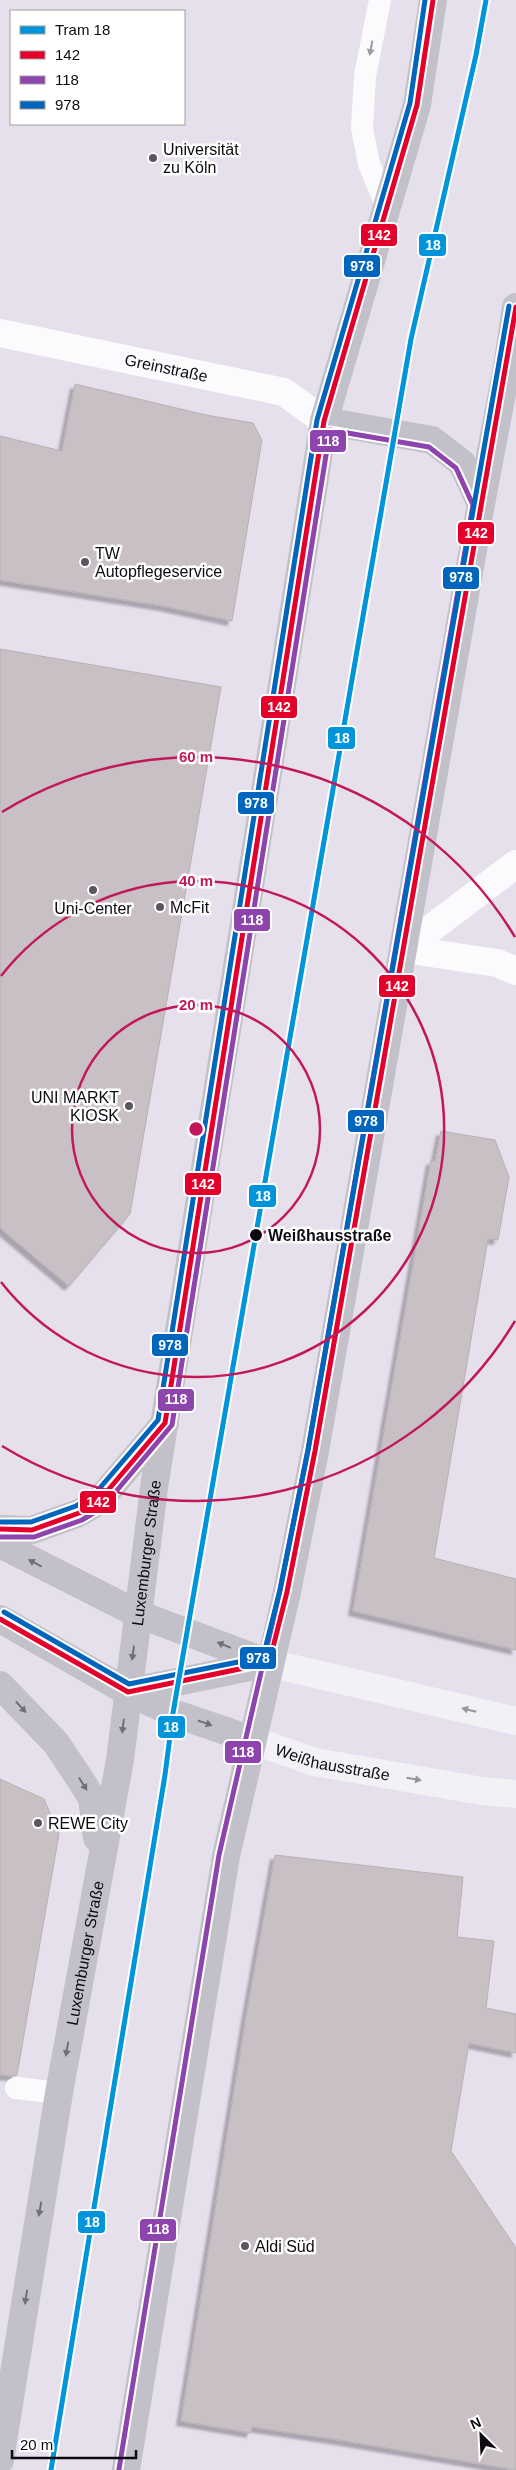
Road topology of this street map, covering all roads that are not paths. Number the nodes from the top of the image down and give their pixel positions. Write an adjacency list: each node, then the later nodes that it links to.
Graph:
1 (380, 0): 3 (lane, one-way to 3)
2 (433, 0): 3 (main road, Luxemburger Straße)
3 (387, 207): 6 (main road, Luxemburger Straße)
4 (516, 307): 7 (main road)
5 (0, 333): 6 (street, Greinstraße)
6 (324, 422): 7 (main road); 11 (main road, Luxemburger Straße)
7 (481, 504): 9 (main road)
8 (516, 864): 9 (street)
9 (404, 949): 10 (street); 16 (main road)
10 (516, 972)
11 (165, 1423): 12 (main road); 14 (main road, Luxemburger Straße)
12 (0, 1529)
13 (0, 1544): 14 (main road, one-way to 13)
14 (138, 1614): 16 (main road, one-way to 14); 18 (main road, Luxemburger Straße, one-way to 18)
15 (0, 1619): 18 (main road, Weißhausstraße)
16 (269, 1663): 18 (main road); 19 (main road, one-way to 16); 20 (main road)
17 (0, 1685): 22 (main road, one-way to 22)
18 (128, 1692): 20 (main road, Weißhausstraße, one-way to 20); 22 (main road, Luxemburger Straße, one-way to 22)
19 (516, 1721)
20 (252, 1740): 21 (main road, Weißhausstraße, one-way to 21); 26 (main road)
21 (516, 1794)
22 (101, 1864): 24 (main road, Luxemburger Straße, one-way to 24)
23 (16, 2088): 24 (lane)
24 (59, 2094): 25 (main road, Luxemburger Straße, one-way to 25)
25 (0, 2460)
26 (127, 2470)

